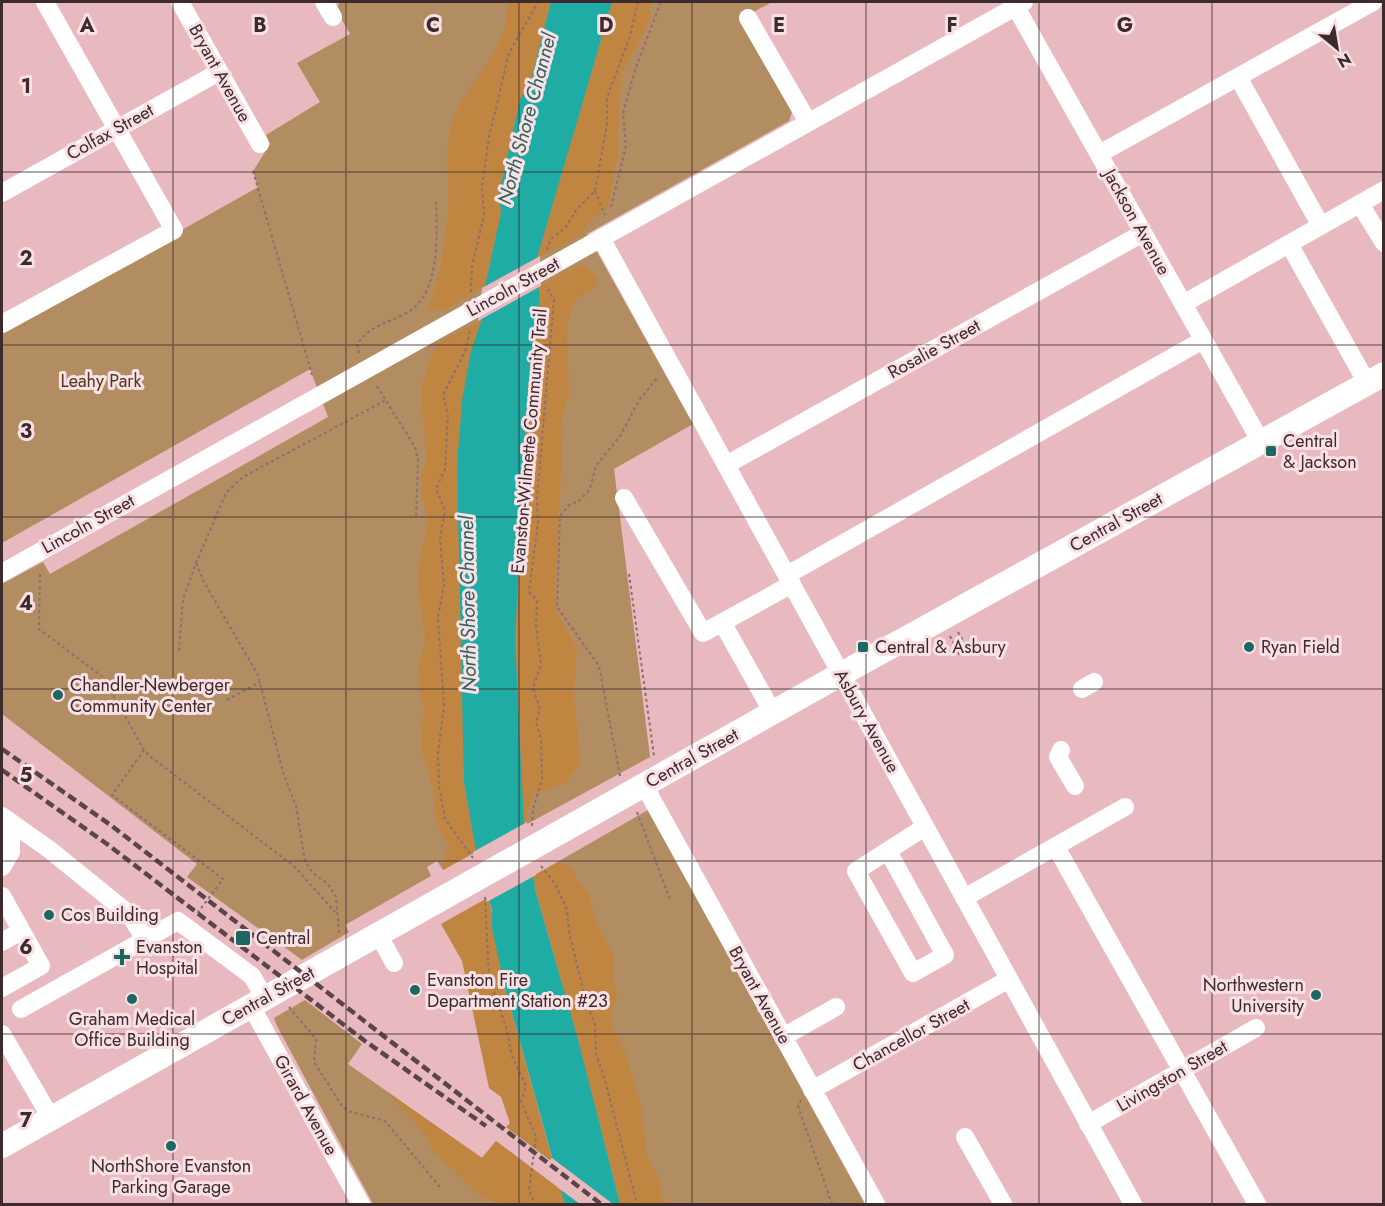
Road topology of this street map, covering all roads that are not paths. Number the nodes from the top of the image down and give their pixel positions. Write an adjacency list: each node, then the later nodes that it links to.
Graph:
1 (45, 2): 10 (street)
2 (180, 2): 7 (street, Bryant Avenue)
3 (1375, 2): 5 (street); 8 (street)
4 (1018, 3): 9 (street, Lincoln Street); 12 (street, Jackson Avenue)
5 (1383, 15)
6 (748, 18): 9 (street)
7 (219, 72): 10 (street, Colfax Street); 11 (street, Bryant Avenue)
8 (1238, 77): 12 (street); 16 (street)
9 (808, 122): 18 (street, Lincoln Street)
10 (117, 128): 14 (street, Colfax Street); 22 (street)
11 (260, 144)
12 (1099, 154): 17 (street, Jackson Avenue)
13 (1383, 190): 15 (street)
14 (2, 193)
15 (1360, 204): 16 (street); 19 (street)
16 (1321, 226): 20 (street)
17 (1143, 233): 21 (street, Jackson Avenue); 26 (street, Rosalie Street)
18 (601, 238): 26 (street, Asbury Avenue); 28 (street, Lincoln Street)
19 (1383, 243)
20 (1289, 244): 21 (street); 24 (street)
21 (1183, 304): 23 (street, Jackson Avenue)
22 (2, 324)
23 (1203, 340): 25 (street, Jackson Avenue); 29 (street)
24 (1375, 378): 25 (main road, Central Street)
25 (1261, 442): 31 (main road, Central Street)
26 (726, 465): 29 (street, Asbury Avenue)
27 (624, 498): 30 (street)
28 (2, 573)
29 (789, 579): 30 (street); 31 (street, Asbury Avenue)
30 (722, 622): 32 (street)
31 (841, 674): 32 (main road, Central Street); 38 (street, Asbury Avenue)
32 (773, 713): 34 (main road, Central Street)
33 (1051, 776): 35 (street)
34 (644, 785): 45 (main road, Central Street); 56 (street, Bryant Avenue)
35 (1075, 786)
36 (1125, 807): 39 (street)
37 (6, 820): 41 (street); 46 (street)
38 (925, 827): 40 (street); 43 (street, Asbury Avenue)
39 (1056, 847): 43 (street); 57 (street)
40 (889, 853): 40 (street)
41 (2, 867)
42 (2, 896): 44 (street)
43 (964, 898): 49 (street, Asbury Avenue)
44 (21, 931): 47 (street); 50 (street)
45 (378, 934): 48 (street); 51 (main road, Central Street)
46 (145, 939): 51 (street, Girard Avenue); 53 (street)
47 (2, 942)
48 (394, 963)
49 (1009, 979): 58 (street, Chancellor Street); 60 (street, Asbury Avenue)
50 (2, 988)
51 (258, 1002): 59 (main road, Central Street); 63 (street, Girard Avenue)
52 (836, 1007): 56 (street)
53 (21, 1009)
54 (1256, 1028): 57 (street, Livingston Street)
55 (2, 1034): 59 (street)
56 (783, 1037): 58 (street, Bryant Avenue)
57 (1181, 1071): 60 (street, Livingston Street); 67 (street)
58 (812, 1090): 64 (street, Bryant Avenue)
59 (51, 1118): 62 (main road, Central Street)
60 (1089, 1124): 66 (street, Asbury Avenue)
61 (965, 1137): 65 (street)
62 (2, 1146)
63 (361, 1204)
64 (876, 1204)
65 (1003, 1204)
66 (1133, 1204)
67 (1257, 1204)

